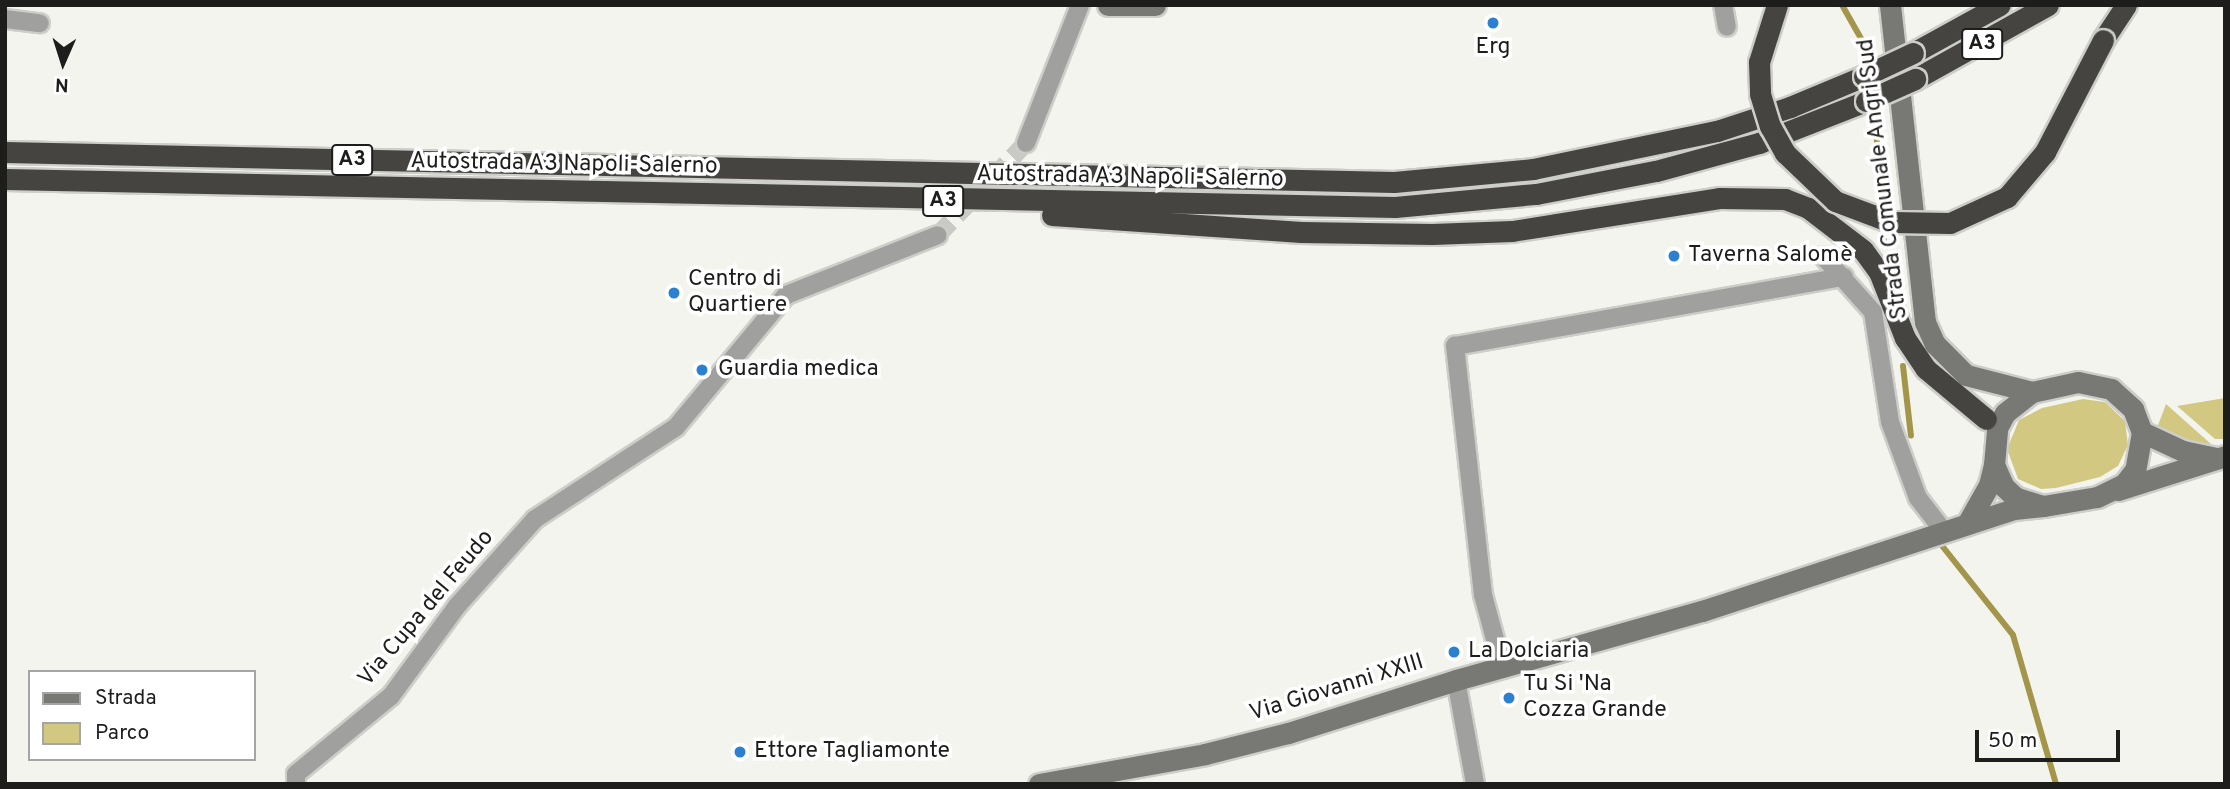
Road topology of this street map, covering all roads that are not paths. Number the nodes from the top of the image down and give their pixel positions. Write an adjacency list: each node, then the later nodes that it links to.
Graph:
1 (1080, 5): 13 (street)
2 (1108, 5): 3 (main road)
3 (1155, 5)
4 (1723, 5): 12 (street)
5 (1777, 5): 9 (highway, bridge)
6 (1891, 5): 20 (main road, Strada Comunale Angri Sud)
7 (2000, 5): 14 (highway, Autostrada A3 Napoli-Salerno / A3, bridge)
8 (2048, 5): 16 (highway, Autostrada A3 Napoli-Salerno / A3, bridge)
9 (2126, 5)
10 (5, 19): 11 (street)
11 (40, 23)
12 (1727, 27)
13 (1026, 143)
14 (5, 152)
15 (5, 179): 16 (highway, Autostrada A3 Napoli-Salerno / A3)
16 (917, 200): 22 (highway)
17 (938, 234): 33 (street, Via Cupa del Feudo)
18 (1824, 256): 19 (street)
19 (1844, 277): 30 (street); 31 (street)
20 (1966, 375): 21 (main road); 22 (main road)
21 (2032, 392): 23 (main road); 24 (main road)
22 (1986, 419): 24 (main road)
23 (2142, 432): 25 (main road); 27 (main road)
24 (1992, 442): 26 (main road)
25 (2222, 457): 27 (main road)
26 (1994, 465): 28 (main road); 29 (main road)
27 (2110, 493): 28 (main road)
28 (2043, 506): 29 (main road, Via Giovanni XXIII)
29 (1967, 524): 30 (main road, Via Giovanni XXIII)
30 (1945, 533): 31 (main road, Via Giovanni XXIII)
31 (1503, 669): 32 (main road, Via Giovanni XXIII)
32 (1457, 680): 34 (main road, Via Giovanni XXIII); 35 (street)
33 (296, 784)
34 (1039, 784)
35 (1475, 784)

